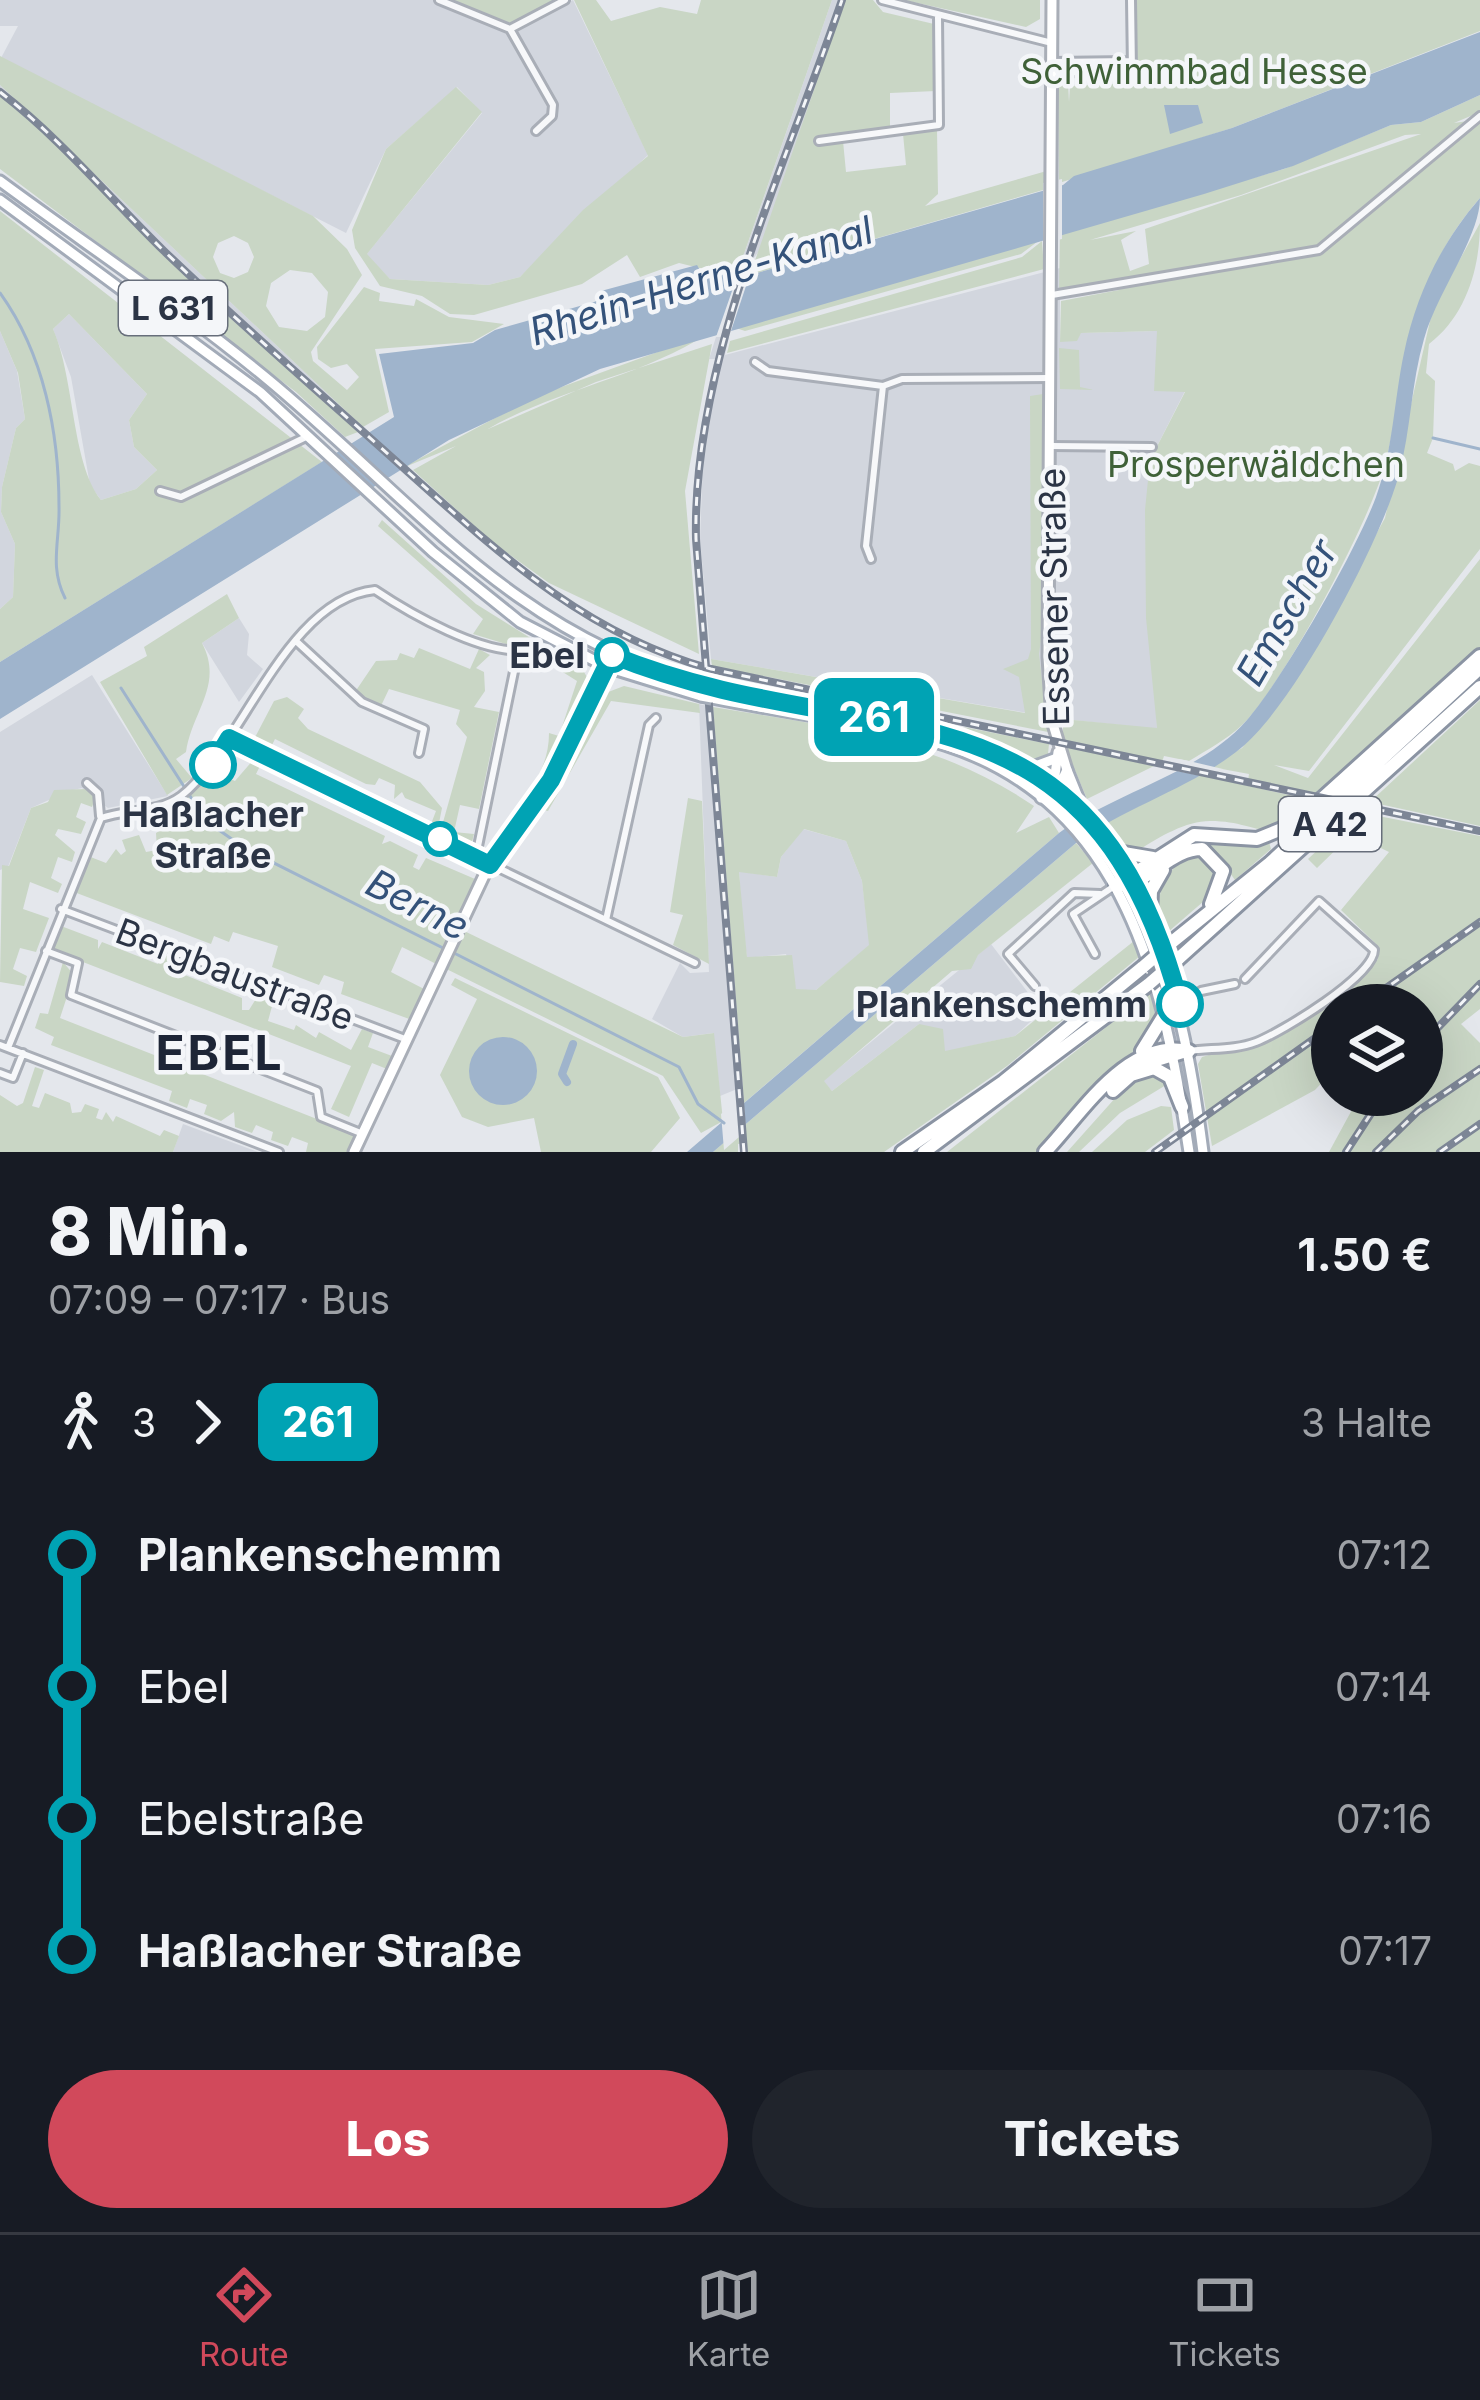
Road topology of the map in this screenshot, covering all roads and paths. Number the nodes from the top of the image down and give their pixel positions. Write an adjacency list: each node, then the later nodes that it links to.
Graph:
1 (439, 0): 7 (street)
2 (566, 0): 7 (street)
3 (882, 0): 6 (street)
4 (1052, 0): 8 (main road, Essener Straße)
5 (1131, 0): 9 (street)
6 (938, 16): 8 (street); 12 (street)
7 (510, 29): 11 (street)
8 (1052, 43): 9 (main road, Essener Straße)
9 (1052, 68): 15 (main road, Essener Straße)
10 (1480, 116): 15 (street)
11 (536, 131)
12 (819, 141)
13 (0, 181): 25 (main road, L 631)
14 (0, 200): 19 (main road, L 631)
15 (1052, 295): 17 (main road, Essener Straße)
16 (755, 362): 18 (street)
17 (1050, 378): 18 (street); 20 (main road, Essener Straße)
18 (883, 386): 23 (street)
19 (309, 435): 22 (street); 27 (main road, L 631)
20 (1051, 446): 21 (street, Essener Straße); 33 (main road, Essener Straße)
21 (1151, 447)
22 (160, 491)
23 (871, 559)
24 (296, 641): 32 (street); 34 (street); 43 (street)
25 (612, 655): 27 (main road); 30 (main road, L 631)
26 (1480, 656): 44 (highway)
27 (607, 668): 30 (main road, L 631); 45 (main road)
28 (1480, 668): 51 (highway, A 42)
29 (1480, 687): 68 (highway, A 42, bridge)
30 (706, 691): 35 (main road, L 631); 39 (main road, L 631)
31 (656, 718): 50 (street)
32 (229, 738): 41 (street); 43 (street)
33 (1058, 752): 35 (main road); 36 (main road, Essener Straße); 38 (main road, Essener Straße)
34 (419, 753)
35 (1020, 765): 38 (main road, L 631)
36 (1067, 770): 38 (main road, Essener Straße); 40 (main road)
37 (87, 783): 41 (street)
38 (1053, 788): 39 (main road); 40 (main road, L 631)
39 (1041, 798): 46 (main road, L 631)
40 (1077, 806): 42 (main road, L 631)
41 (100, 818): 48 (street)
42 (1112, 851): 44 (highway); 46 (main road, L 631)
43 (476, 856): 45 (street)
44 (1160, 862): 46 (highway); 49 (highway); 51 (highway)
45 (490, 865): 50 (street); 60 (main road)
46 (1126, 882): 47 (street); 49 (main road, L 631); 59 (main road, L 631)
47 (1100, 894): 53 (street); 57 (street)
48 (61, 909): 52 (street); 60 (street, Bergbaustraße)
49 (1150, 919): 62 (main road, L 631)
50 (606, 920): 54 (street)
51 (1195, 923): 72 (highway, A 42, bridge)
52 (45, 950): 61 (street); 69 (street)
53 (1095, 954)
54 (695, 963)
55 (1245, 979): 62 (street)
56 (1234, 984): 58 (street)
57 (1035, 986)
58 (1201, 991)
59 (1166, 1012): 62 (main road, L 631); 64 (highway)
60 (409, 1040): 69 (main road)
61 (4, 1046): 63 (street)
62 (1179, 1051): 64 (highway); 66 (highway); 67 (main road, L 631); 77 (main road, L 631)
63 (23, 1053): 65 (street); 70 (street)
64 (1139, 1055): 75 (highway)
65 (0, 1073)
66 (1112, 1092): 67 (highway); 75 (highway)
67 (1182, 1107): 76 (main road, L 631)
68 (955, 1131): 73 (highway, A 42); 74 (highway)
69 (363, 1133): 71 (main road)
70 (279, 1152)
71 (353, 1152)
72 (902, 1152)
73 (924, 1152)
74 (934, 1152)
75 (1049, 1152)
76 (1189, 1152)
77 (1203, 1152)

